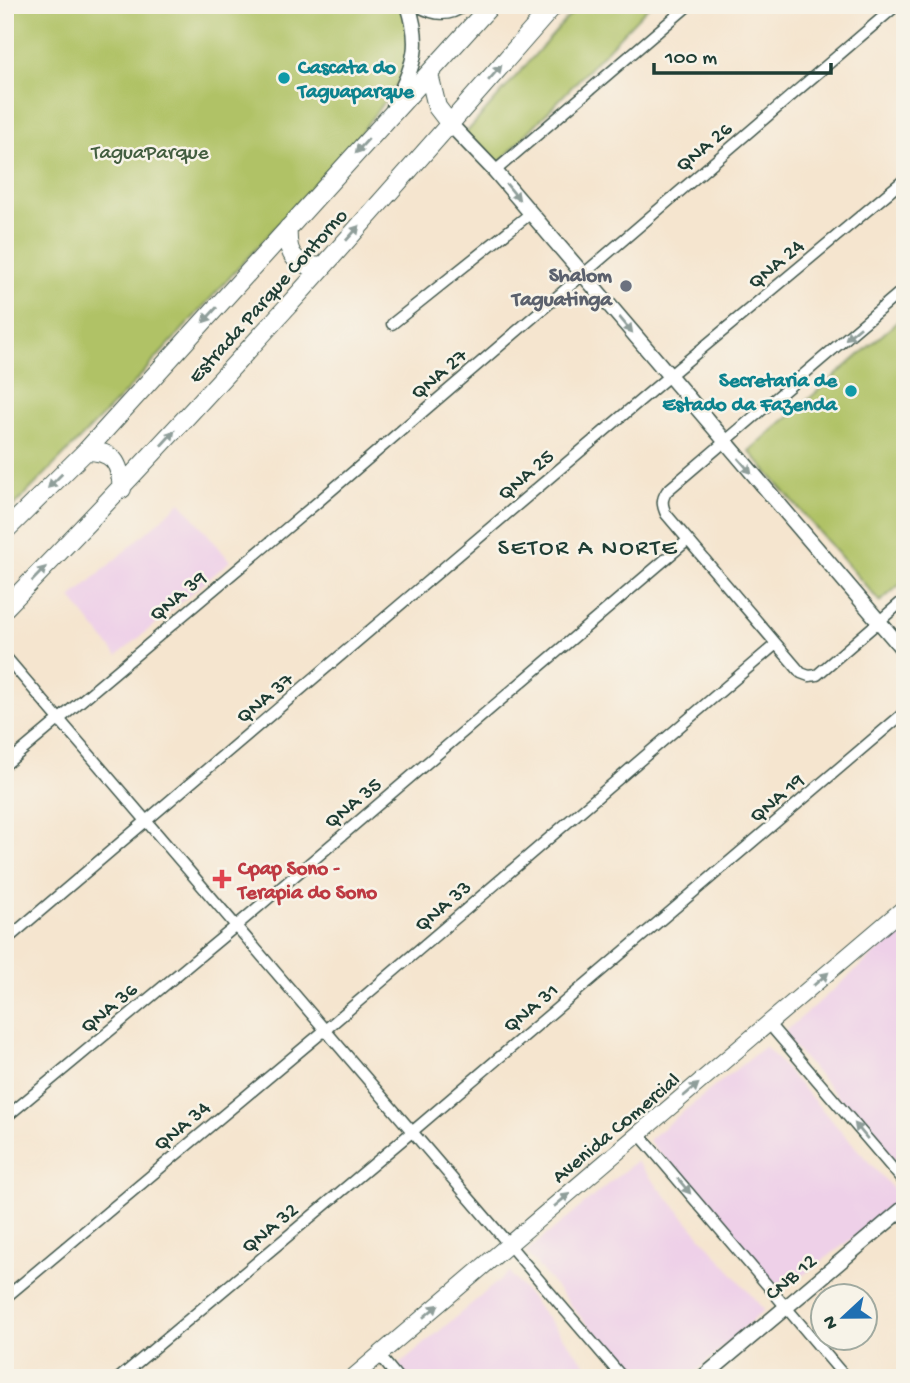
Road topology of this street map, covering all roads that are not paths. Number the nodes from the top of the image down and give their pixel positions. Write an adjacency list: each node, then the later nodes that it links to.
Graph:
1 (408, 5): 9 (street)
2 (420, 5): 3 (street)
3 (462, 5)
4 (491, 5): 8 (highway, Estrada Parque Contorno)
5 (554, 5): 10 (highway, Estrada Parque Contorno, one-way to 5)
6 (689, 5): 11 (street)
7 (897, 5): 16 (street, QNA 26)
8 (429, 74): 9 (highway, Estrada Parque Contorno); 10 (highway)
9 (391, 114): 14 (highway, Estrada Parque Contorno, one-way to 14)
10 (450, 124): 11 (street); 15 (highway, Estrada Parque Contorno, one-way to 10)
11 (495, 171): 13 (street, one-way to 13)
12 (905, 179): 19 (street, QNA 24)
13 (531, 213): 16 (street); 18 (street)
14 (288, 228): 15 (highway); 21 (highway, Estrada Parque Contorno, one-way to 21)
15 (323, 267): 22 (highway, Estrada Parque Contorno, one-way to 15)
16 (582, 274): 19 (street, one-way to 19); 23 (street, QNA 27)
17 (905, 288): 20 (street, one-way to 20)
18 (392, 324)
19 (669, 376): 20 (street); 27 (street, QNA 25)
20 (724, 442): 25 (street); 29 (street, one-way to 29)
21 (86, 451): 22 (highway); 24 (highway, Estrada Parque Contorno, one-way to 24)
22 (122, 489): 28 (highway, Estrada Parque Contorno, one-way to 22)
23 (319, 501): 34 (street, QNA 39)
24 (5, 531)
25 (688, 540): 30 (street); 39 (street, QNA 35)
26 (905, 599): 29 (street)
27 (406, 602): 36 (street, QNA 37)
28 (5, 608)
29 (878, 622): 30 (street); 31 (street)
30 (776, 644): 42 (street, QNA 33)
31 (905, 652)
32 (5, 656): 34 (street)
33 (905, 712): 37 (street, QNA 19)
34 (59, 719): 35 (street, QNA 39); 36 (street)
35 (5, 765)
36 (147, 822): 39 (street); 40 (street, QNA 37)
37 (672, 911): 44 (street, QNA 31)
38 (902, 915): 41 (main road, Avenida Comercial, one-way to 38)
39 (236, 926): 42 (street); 43 (street, QNA 36)
40 (5, 941)
41 (769, 1024): 45 (main road, Avenida Comercial, one-way to 41); 46 (street, one-way to 41)
42 (325, 1030): 44 (street); 49 (street, QNA 34)
43 (5, 1118)
44 (413, 1131): 48 (street); 52 (street, QNA 32)
45 (639, 1134): 48 (main road, Avenida Comercial, one-way to 45); 50 (street, one-way to 50)
46 (905, 1183)
47 (905, 1207): 50 (street, CNB 12)
48 (510, 1244): 51 (main road, Avenida Comercial, one-way to 48); 55 (street)
49 (5, 1298)
50 (786, 1307): 56 (street, CNB 12); 57 (street)
51 (379, 1354): 53 (main road, Avenida Comercial); 54 (street)
52 (119, 1378)
53 (352, 1378)
54 (398, 1378)
55 (623, 1378)
56 (702, 1378)
57 (846, 1378)

